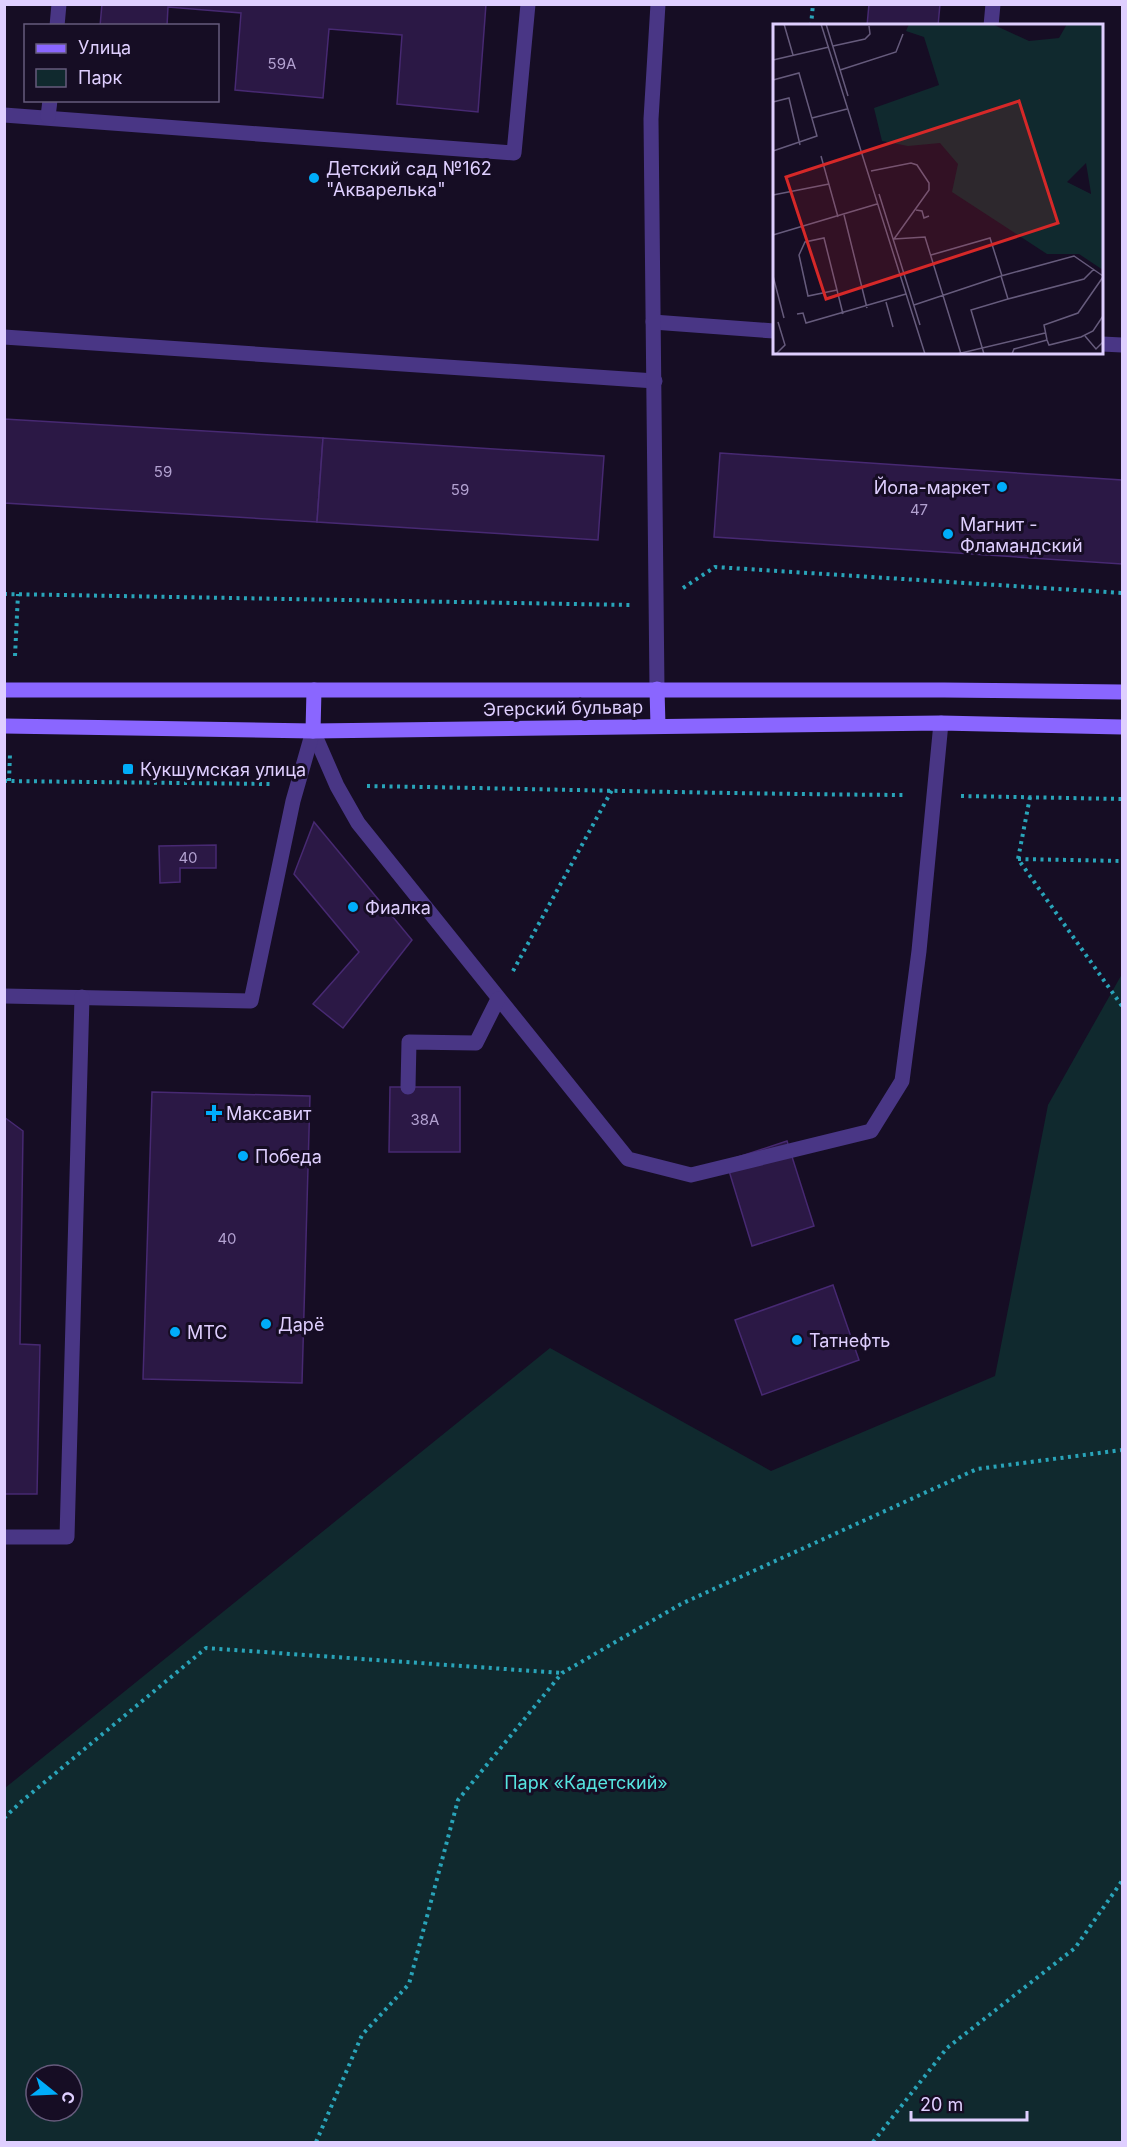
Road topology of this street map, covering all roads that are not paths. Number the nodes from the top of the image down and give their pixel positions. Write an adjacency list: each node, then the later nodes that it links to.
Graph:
1 (59, 4): 5 (lane)
2 (528, 4): 9 (lane)
3 (658, 4): 10 (lane)
4 (993, 4): 6 (lane)
5 (57, 24)
6 (991, 24)
7 (50, 102): 9 (lane)
8 (4, 115): 9 (lane)
9 (48, 117)
10 (652, 322): 11 (lane); 15 (lane)
11 (773, 331)
12 (4, 337): 15 (lane)
13 (1103, 344): 14 (lane)
14 (1122, 345)
15 (655, 381): 16 (lane)
16 (657, 689): 18 (main road, Эгерский бульвар); 19 (main road, Эгерский бульвар); 22 (main road)
17 (4, 690): 18 (main road, Эгерский бульвар)
18 (314, 690): 24 (main road)
19 (1122, 692)
20 (941, 723): 22 (main road, Эгерский бульвар); 23 (main road, Эгерский бульвар); 27 (lane)
21 (4, 726): 24 (main road, Эгерский бульвар)
22 (658, 726): 24 (main road, Эгерский бульвар)
23 (1122, 727)
24 (313, 730): 26 (lane); 27 (lane)
25 (4, 996): 26 (lane)
26 (82, 997): 29 (lane)
27 (498, 999): 28 (lane)
28 (408, 1087)
29 (4, 1537)

